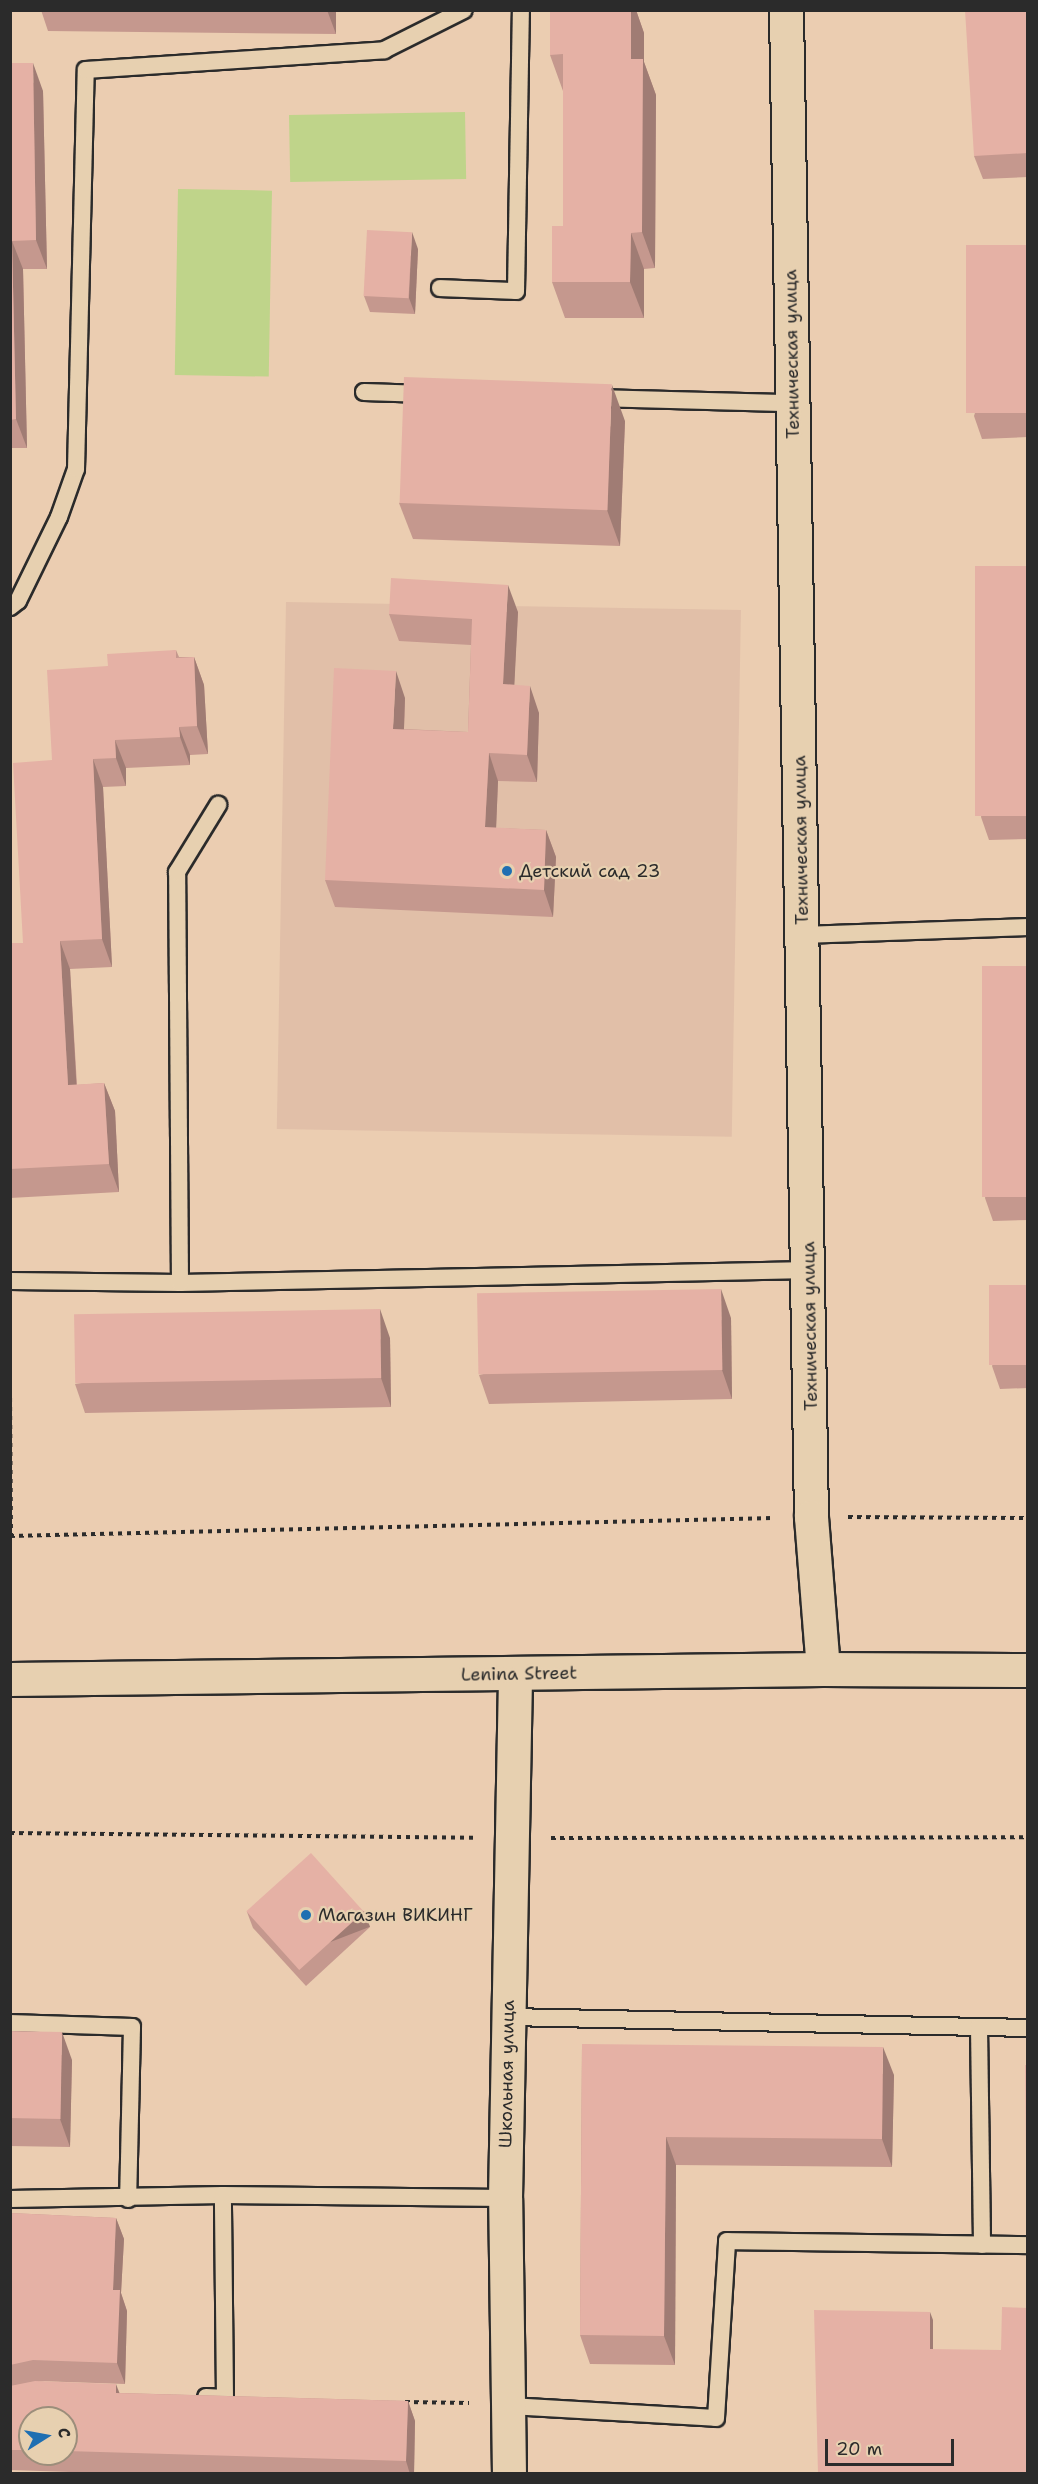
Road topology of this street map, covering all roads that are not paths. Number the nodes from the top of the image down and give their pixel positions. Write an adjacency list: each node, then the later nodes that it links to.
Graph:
1 (464, 10): 9 (lane)
2 (521, 10): 4 (lane)
3 (786, 10): 8 (street, Техническая улица)
4 (440, 288)
5 (364, 392): 6 (lane)
6 (447, 394)
7 (578, 397): 8 (lane)
8 (792, 403): 12 (street, Техническая улица)
9 (10, 607)
10 (218, 805): 15 (lane)
11 (1028, 927): 12 (lane)
12 (803, 935): 13 (street, Техническая улица)
13 (810, 1270): 15 (lane); 16 (street, Техническая улица)
14 (10, 1281): 15 (lane)
15 (180, 1282)
16 (823, 1669): 17 (street, Lenina Street); 18 (street, Lenina Street)
17 (1028, 1670)
18 (515, 1675): 19 (street, Lenina Street); 20 (street, Школьная улица)
19 (10, 1679)
20 (508, 2018): 22 (lane); 27 (street, Школьная улица)
21 (10, 2023): 26 (lane)
22 (979, 2027): 23 (lane); 28 (lane)
23 (1028, 2028)
24 (223, 2195): 26 (lane); 27 (lane); 30 (lane)
25 (10, 2199): 26 (lane)
26 (128, 2199)
27 (505, 2199): 31 (street, Школьная улица)
28 (982, 2245): 29 (lane); 31 (lane)
29 (1028, 2245)
30 (191, 2397)
31 (509, 2406): 32 (street, Школьная улица)
32 (509, 2474)

